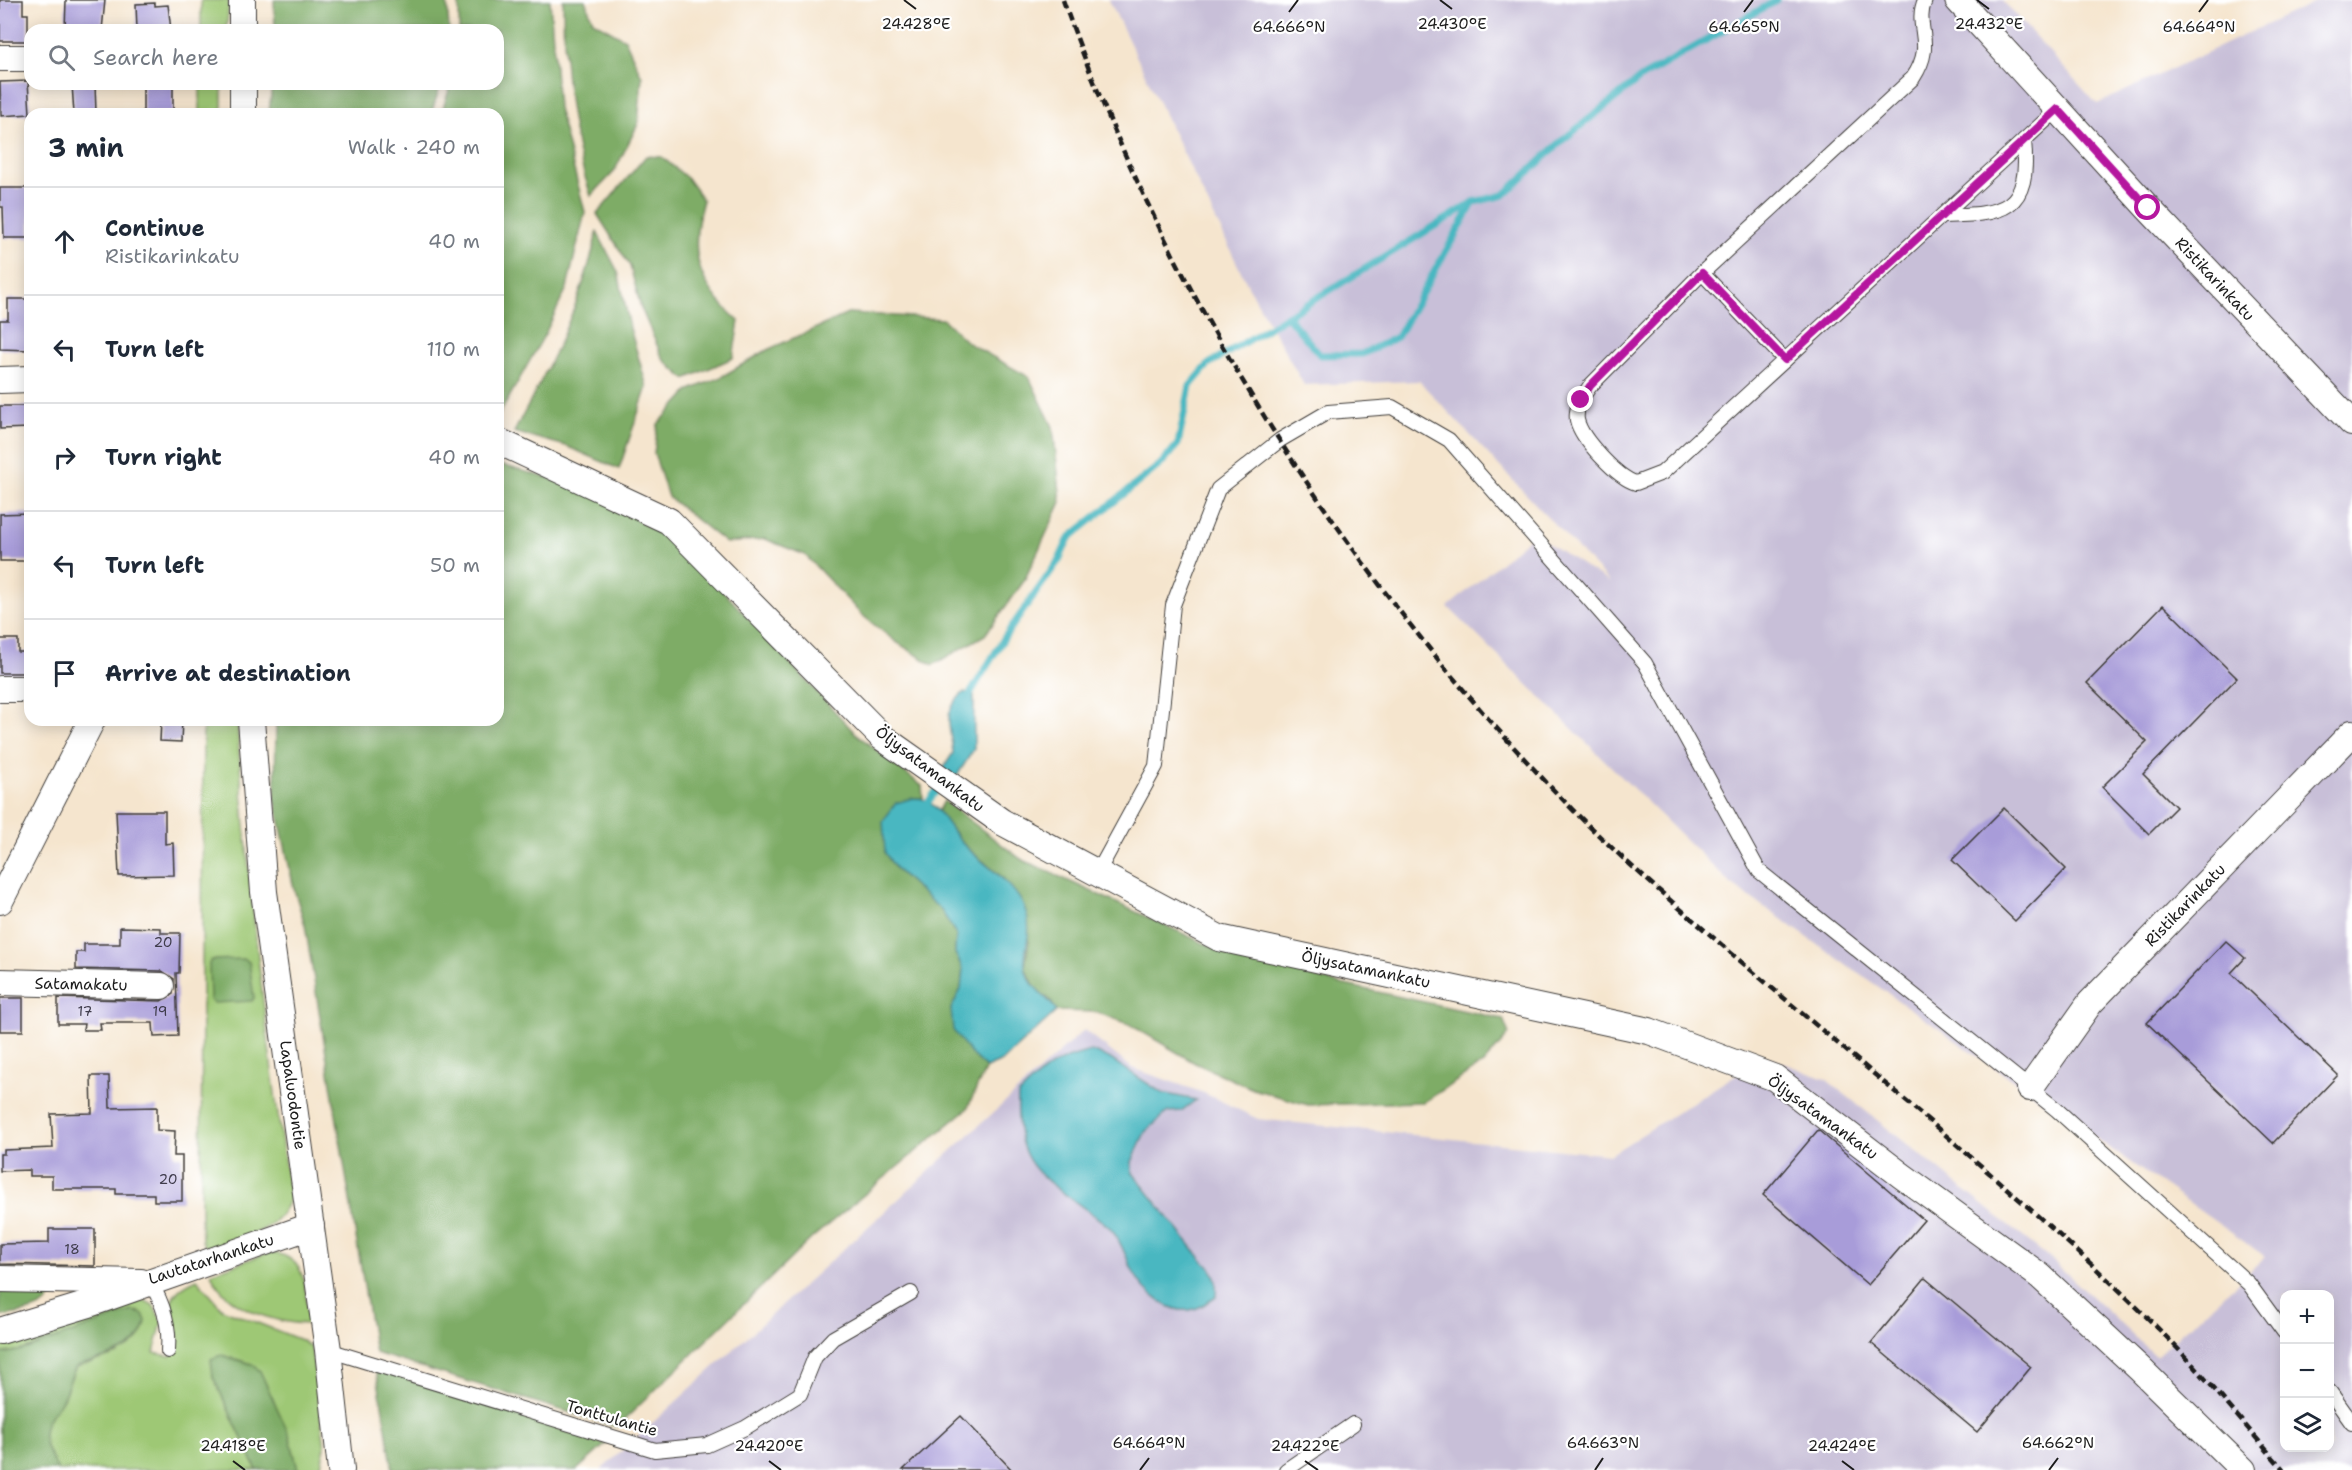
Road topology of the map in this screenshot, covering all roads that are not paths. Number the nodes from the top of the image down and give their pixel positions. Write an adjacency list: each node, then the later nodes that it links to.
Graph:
1 (242, 0): 4 (street)
2 (1924, 0): 12 (lane)
3 (1958, 0): 9 (street, Ristikarinkatu)
4 (242, 24)
5 (0, 58): 6 (street)
6 (24, 58)
7 (243, 90): 8 (street)
8 (243, 108)
9 (2058, 109): 10 (lane); 16 (street, Ristikarinkatu)
10 (2024, 140): 11 (lane); 11 (lane)
11 (1942, 216): 13 (lane)
12 (1702, 273): 13 (lane); 13 (lane)
13 (1785, 360)
14 (24, 379): 15 (street)
15 (0, 380)
16 (2352, 423)
17 (504, 444): 23 (street, Öljysatamankatu)
18 (0, 688): 19 (street)
19 (24, 689)
20 (89, 726): 24 (street)
21 (251, 726): 28 (street, Lapaluodontie)
22 (2352, 733): 27 (street, Ristikarinkatu)
23 (1098, 872): 27 (lane); 41 (street, Öljysatamankatu)
24 (0, 901)
25 (0, 982): 26 (street, Satamakatu)
26 (161, 986)
27 (2030, 1088): 32 (lane)
28 (311, 1226): 30 (street, Lautatarhankatu); 34 (street, Lapaluodontie)
29 (0, 1279): 30 (street, Lautatarhankatu)
30 (150, 1282): 33 (street); 35 (lane)
31 (911, 1293): 34 (lane, Tonttulantie)
32 (2280, 1327)
33 (0, 1331)
34 (328, 1350): 39 (street, Lapaluodontie)
35 (168, 1351)
36 (2334, 1398): 37 (lane)
37 (2352, 1423)
38 (1353, 1424): 40 (lane)
39 (341, 1470)
40 (1286, 1470)
41 (2242, 1470)

